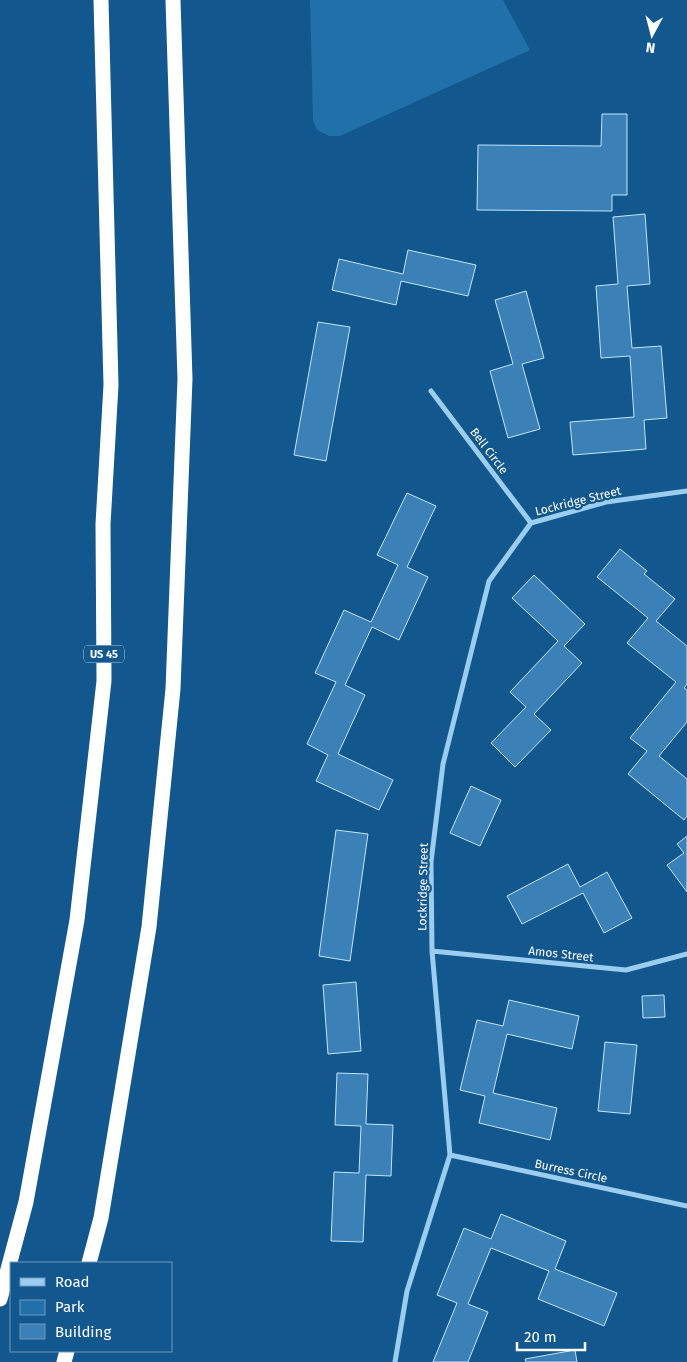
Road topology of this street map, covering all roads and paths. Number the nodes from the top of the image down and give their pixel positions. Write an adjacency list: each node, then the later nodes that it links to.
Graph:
1 (101, 0): 11 (highway, US 45)
2 (173, 0): 10 (highway)
3 (431, 391): 5 (street, Bell Circle)
4 (687, 491): 5 (street, Lockridge Street)
5 (531, 523): 6 (street, Lockridge Street)
6 (432, 951): 7 (street, Amos Street); 8 (street, Lockridge Street)
7 (687, 954)
8 (450, 1155): 9 (street, Burress Circle); 12 (street, Lockridge Street)
9 (687, 1206)
10 (89, 1262)
11 (0, 1299)
12 (395, 1362)

